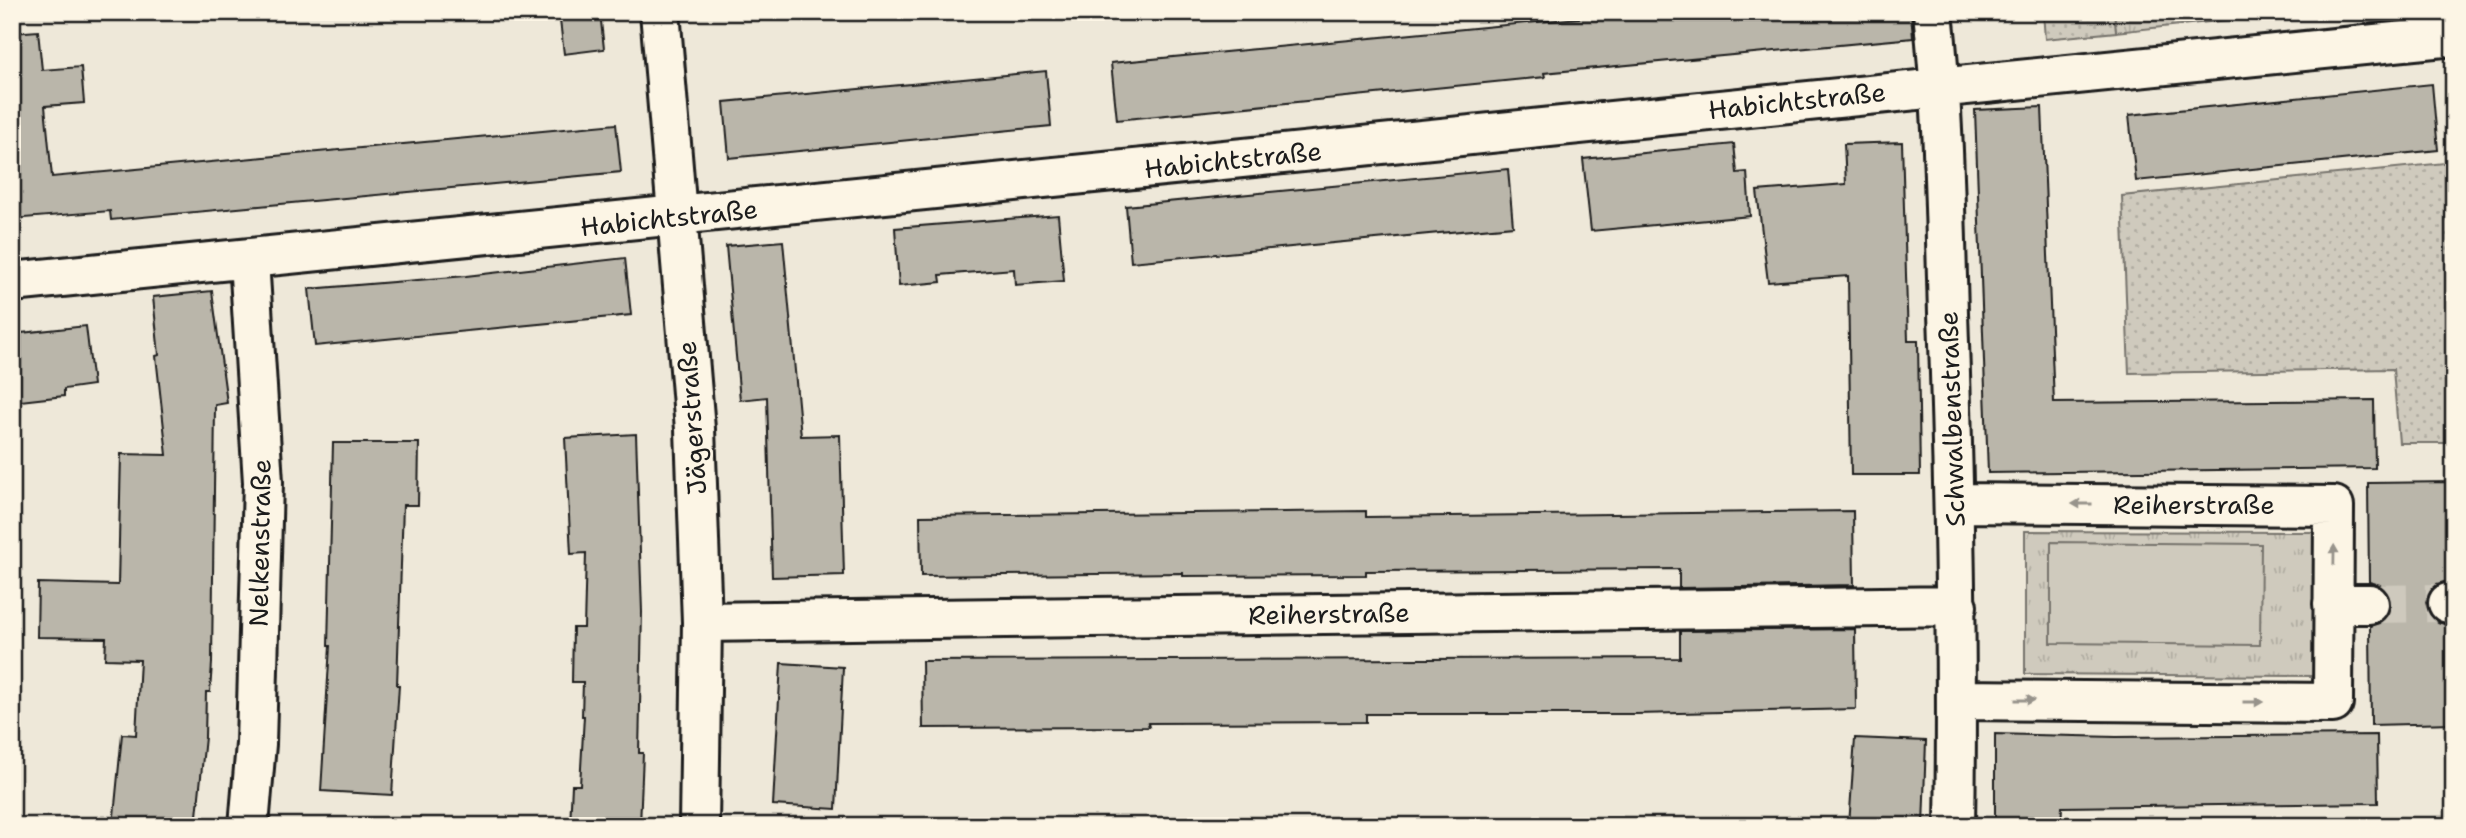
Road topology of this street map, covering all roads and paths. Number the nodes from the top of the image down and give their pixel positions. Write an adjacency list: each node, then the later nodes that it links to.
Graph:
1 (660, 12): 5 (street, Jägerstraße)
2 (1933, 12): 4 (street, Schwalbenstraße)
3 (2454, 36): 4 (street, Habichtstraße)
4 (1941, 86): 5 (street, Habichtstraße); 8 (street, Schwalbenstraße)
5 (676, 218): 6 (street, Habichtstraße); 10 (street, Jägerstraße)
6 (249, 260): 7 (street, Habichtstraße); 12 (street, Nelkenstraße)
7 (12, 282)
8 (1955, 503): 9 (street, Schwalbenstraße); 11 (street, Reiherstraße, one-way to 8)
9 (1956, 606): 10 (street, Reiherstraße); 11 (street, Schwalbenstraße)
10 (702, 622): 13 (street, Jägerstraße)
11 (1957, 700): 14 (street, Schwalbenstraße)
12 (249, 826)
13 (699, 826)
14 (1955, 826)

